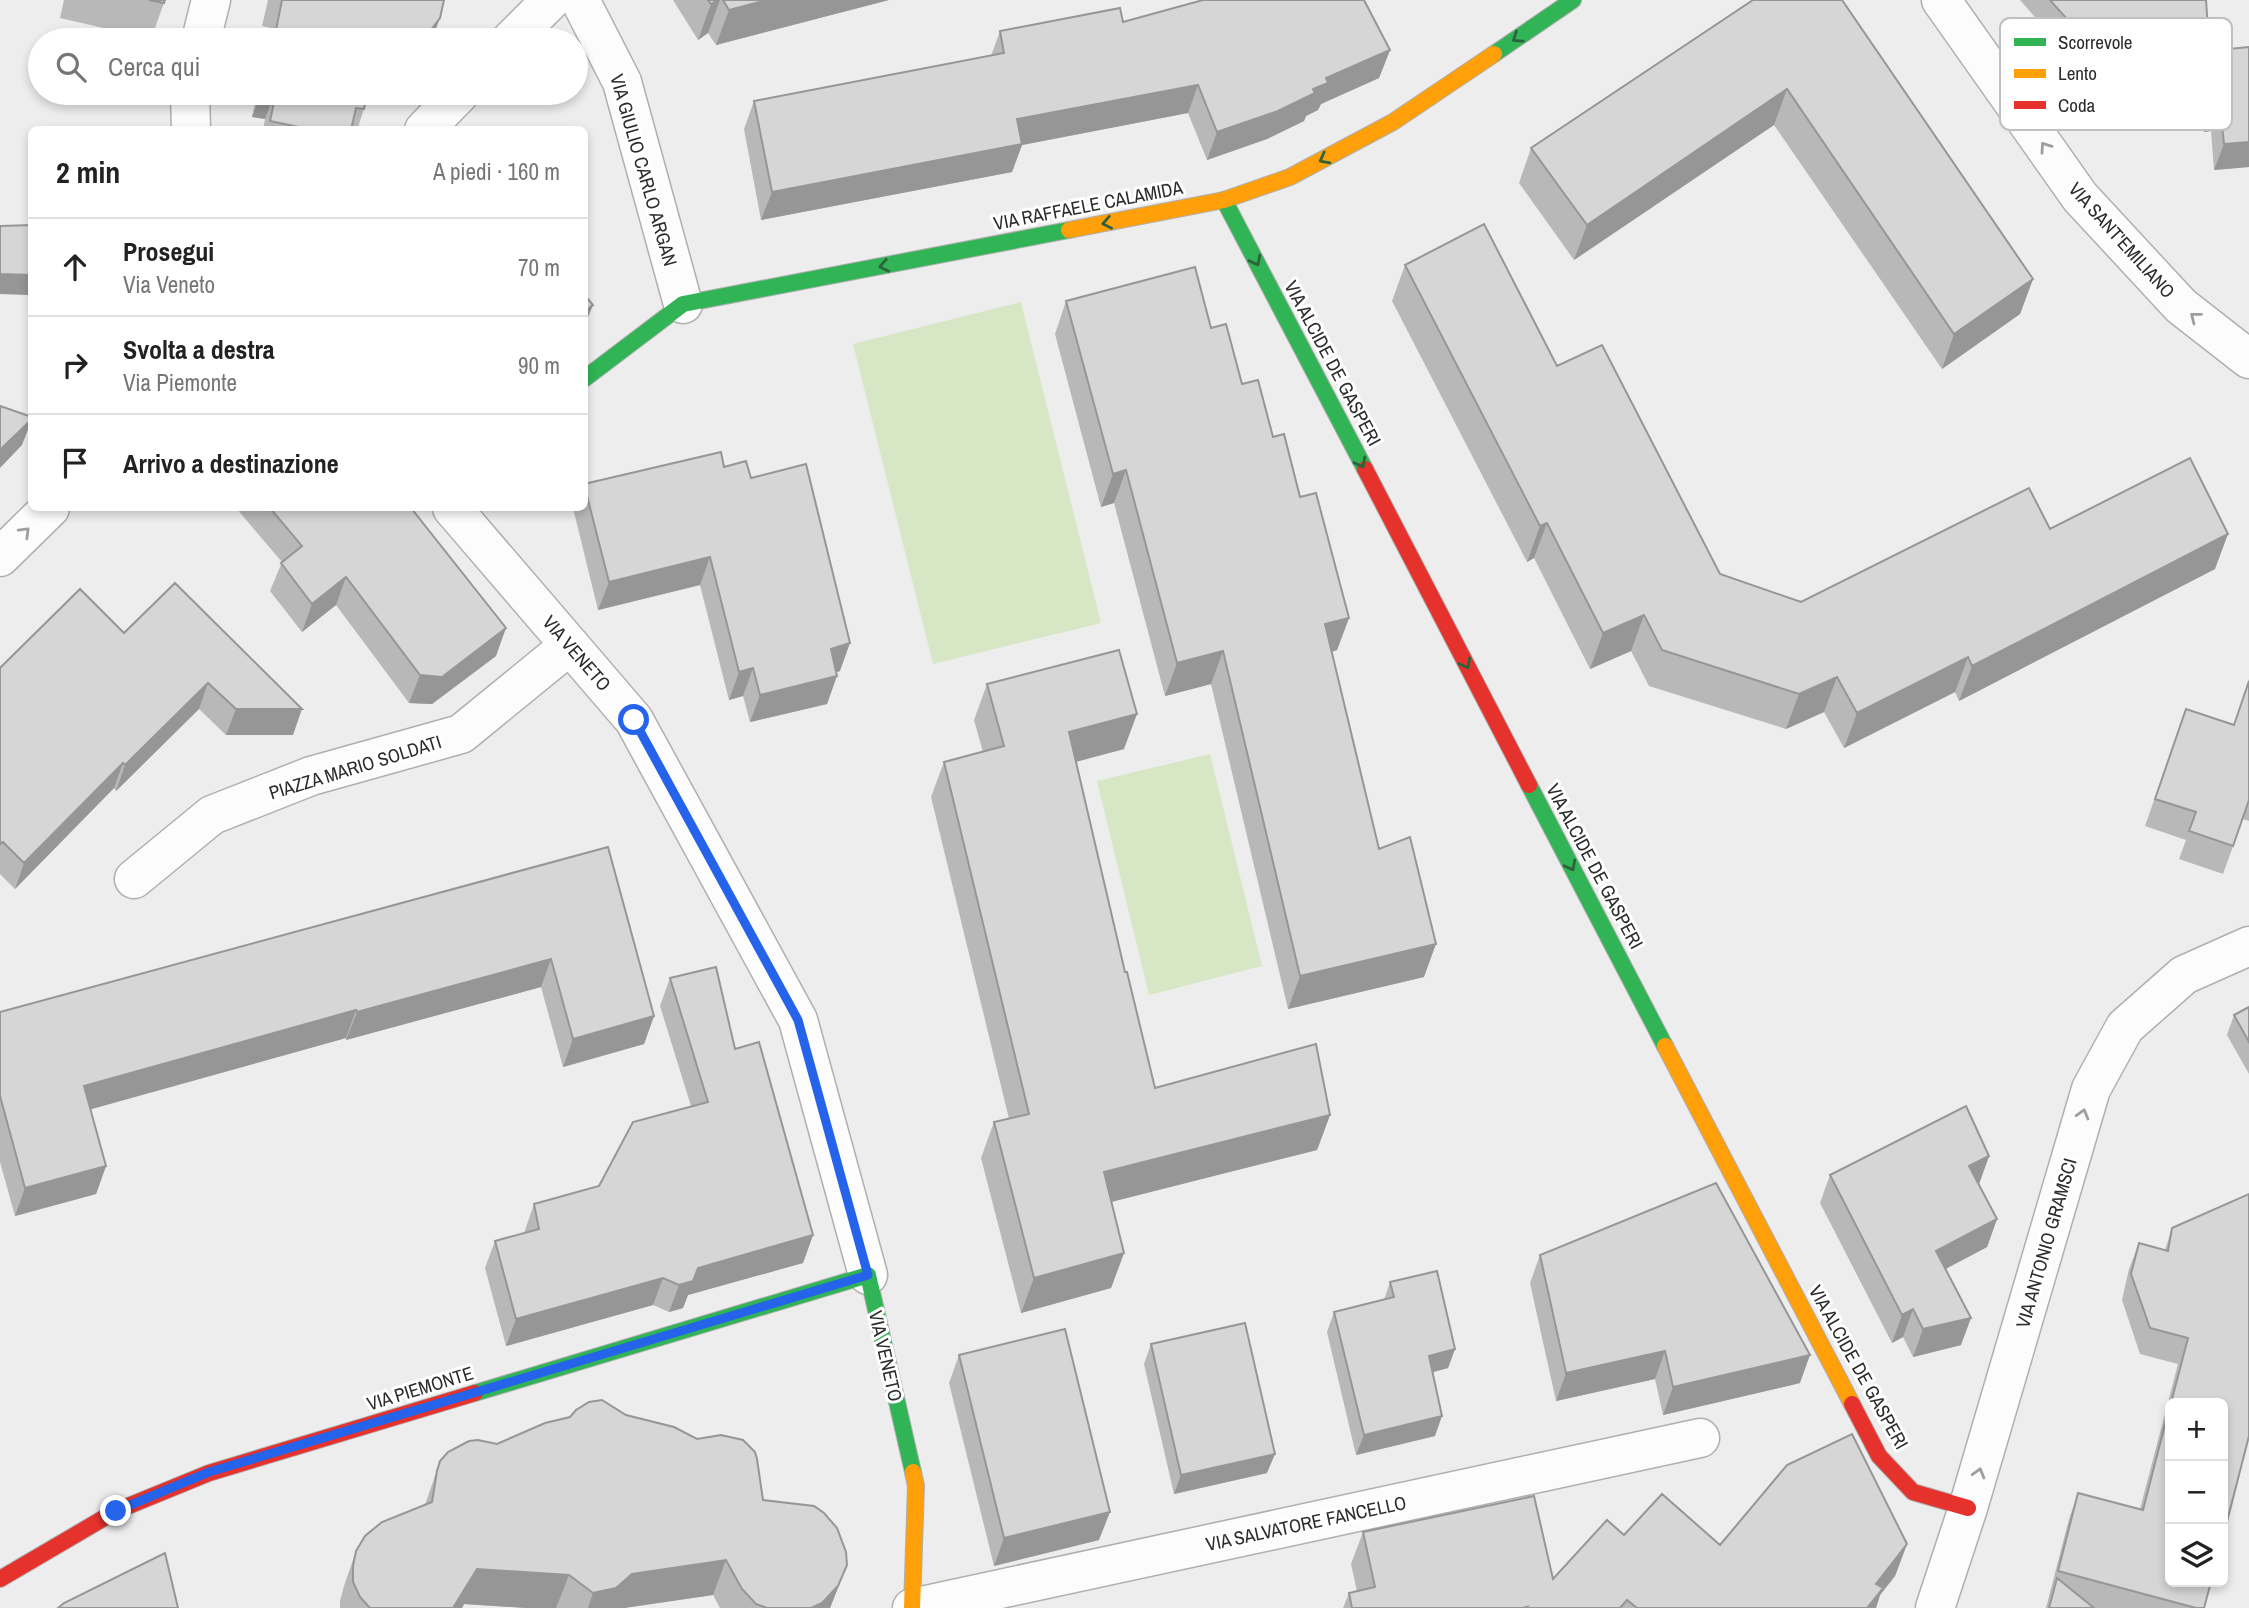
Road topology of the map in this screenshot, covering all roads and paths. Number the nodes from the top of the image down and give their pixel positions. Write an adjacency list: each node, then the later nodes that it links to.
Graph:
1 (211, 0): 6 (street)
2 (551, 0): 7 (street)
3 (580, 0): 15 (street, VIA GIULIO CARLO ARGAN)
4 (1573, 0): 14 (street, VIA RAFFAELE CALAMIDA, one-way to 14)
5 (1941, 0): 8 (street, VIA SANT'EMILIANO, one-way to 5)
6 (204, 28)
7 (523, 28)
8 (2000, 84)
9 (190, 105): 11 (street)
10 (448, 105): 12 (street)
11 (191, 126)
12 (428, 126)
13 (2033, 130): 16 (street, VIA SANT'EMILIANO, one-way to 13)
14 (1224, 200): 15 (street, VIA RAFFAELE CALAMIDA, one-way to 15); 26 (street, VIA ALCIDE DE GASPERI, one-way to 26)
15 (683, 304): 17 (street, VIA RAFFAELE CALAMIDA)
16 (2249, 359)
17 (588, 376)
18 (47, 511): 20 (street, one-way to 18)
19 (455, 511): 21 (street, VIA VENETO)
20 (0, 557)
21 (570, 645): 22 (street, PIAZZA MARIO SOLDATI); 24 (street, VIA VENETO)
22 (134, 878)
23 (2249, 946): 26 (street, VIA ANTONIO GRAMSCI, one-way to 23)
24 (868, 1275): 27 (street, VIA PIEMONTE); 28 (street, VIA VENETO)
25 (1700, 1437): 28 (street, VIA SALVATORE FANCELLO)
26 (1968, 1508): 29 (street, VIA ANTONIO GRAMSCI)
27 (0, 1579)
28 (912, 1608)
29 (1935, 1608)

